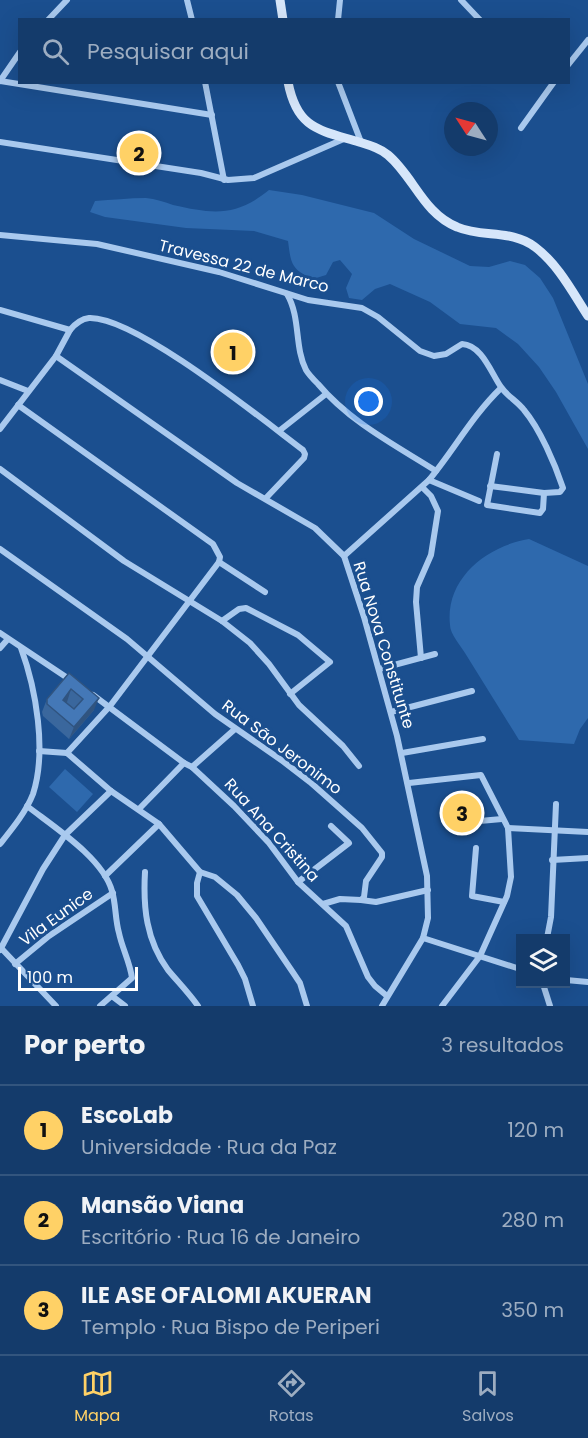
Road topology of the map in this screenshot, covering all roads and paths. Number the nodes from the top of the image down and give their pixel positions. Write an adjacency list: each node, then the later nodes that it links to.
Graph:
1 (67, 0): 6 (street)
2 (187, 0): 7 (street)
3 (280, 0): 8 (main road)
4 (340, 0): 9 (street)
5 (461, 0): 10 (street)
6 (50, 18)
7 (192, 18)
8 (283, 18)
9 (338, 18)
10 (478, 18)
11 (588, 40): 13 (street)
12 (18, 55): 14 (street)
13 (570, 62)
14 (0, 81): 15 (street)
15 (18, 84)
16 (19, 84): 23 (street)
17 (205, 84): 23 (street)
18 (288, 84): 25 (main road)
19 (339, 84): 27 (street)
20 (545, 84): 22 (street)
21 (552, 84): 22 (street)
22 (549, 88): 24 (street)
23 (212, 115): 28 (street)
24 (521, 128)
25 (346, 138): 27 (main road); 28 (street)
26 (0, 142): 28 (street)
27 (361, 142): 32 (main road)
28 (224, 180)
29 (0, 235): 30 (street, Travessa 22 de Marco)
30 (287, 294): 36 (street, Travessa 22 de Marco); 38 (street)
31 (0, 310): 33 (street)
32 (587, 314)
33 (70, 330): 34 (street); 41 (street)
34 (56, 356): 37 (street); 49 (street, Rua Nova Constitunte)
35 (0, 380): 37 (street)
36 (501, 388): 44 (street); 48 (street, Travessa 22 de Marco)
37 (28, 391): 39 (street)
38 (326, 394): 41 (street); 44 (street)
39 (18, 405): 40 (street); 53 (street)
40 (0, 429)
41 (279, 431): 49 (street)
42 (497, 454): 46 (street)
43 (0, 469): 55 (street)
44 (436, 471): 45 (street)
45 (429, 480): 47 (street); 50 (street)
46 (490, 486): 48 (street); 50 (street)
47 (422, 487): 52 (street); 63 (street)
48 (544, 493): 50 (street)
49 (266, 498): 52 (street, Rua Nova Constitunte)
50 (482, 502)
51 (0, 549): 62 (street, Rua São Jeronimo)
52 (344, 556): 64 (street, Rua Nova Constitunte)
53 (219, 562): 54 (street); 55 (street)
54 (265, 592)
55 (189, 602): 56 (street); 62 (street)
56 (222, 621): 68 (street); 68 (street)
57 (0, 633): 58 (street)
58 (8, 639): 59 (street); 60 (street)
59 (0, 648)
60 (21, 648): 65 (street); 73 (street)
61 (435, 654): 63 (street)
62 (147, 655): 69 (street); 71 (street, Rua São Jeronimo)
63 (422, 658): 64 (street)
64 (379, 669): 70 (street, Rua Nova Constitunte)
65 (80, 686)
66 (472, 691): 70 (street)
67 (90, 693): 69 (street, Rua Ana Cristina)
68 (290, 694): 77 (street)
69 (110, 706): 74 (street); 76 (street, Rua Ana Cristina)
70 (391, 712): 75 (street, Rua Nova Constitunte)
71 (235, 729): 78 (street); 102 (street, Rua São Jeronimo)
72 (483, 739): 75 (street)
73 (39, 751): 74 (street); 82 (street)
74 (67, 753): 80 (street)
75 (402, 753): 79 (street, Rua Nova Constitunte)
76 (184, 764): 78 (street, Rua Ana Cristina); 83 (street)
77 (359, 766)
78 (192, 767): 99 (street, Rua Ana Cristina)
79 (409, 783): 84 (street); 100 (street, Rua Nova Constitunte)
80 (111, 791): 83 (street); 91 (street)
81 (555, 804): 89 (street)
82 (27, 806): 91 (street); 92 (street)
83 (139, 809): 86 (street)
84 (502, 819): 85 (street); 88 (street)
85 (457, 822)
86 (159, 824): 97 (street); 98 (street)
87 (331, 826): 99 (street)
88 (508, 828): 89 (street); 103 (street)
89 (554, 831): 90 (street); 95 (street)
90 (588, 832)
91 (65, 836): 98 (street); 107 (street)
92 (0, 844)
93 (476, 848): 103 (street)
94 (588, 858): 95 (street)
95 (552, 860): 105 (street)
96 (145, 872): 119 (street)
97 (200, 872): 120 (street); 121 (street)
98 (105, 876): 101 (street)
99 (298, 882): 104 (street, Rua Ana Cristina)
100 (428, 890): 102 (street); 106 (street, Rua Nova Constitunte)
101 (113, 893): 109 (street, Vila Eunice); 114 (street)
102 (361, 900): 104 (street)
103 (504, 902): 108 (street)
104 (323, 904): 115 (street, Rua Ana Cristina)
105 (548, 934)
106 (423, 938): 108 (street); 115 (street, Rua Nova Constitunte)
107 (0, 948): 109 (street)
108 (480, 956): 110 (street); 123 (street)
109 (15, 964): 116 (street)
110 (516, 968)
111 (570, 980): 112 (street)
112 (588, 982)
113 (544, 988): 124 (street)
114 (112, 996): 117 (street); 118 (street)
115 (387, 996): 122 (street, Rua Nova Constitunte)
116 (54, 1006)
117 (100, 1006)
118 (125, 1006)
119 (198, 1006)
120 (253, 1006)
121 (307, 1006)
122 (382, 1006)
123 (442, 1006)
124 (550, 1006)

